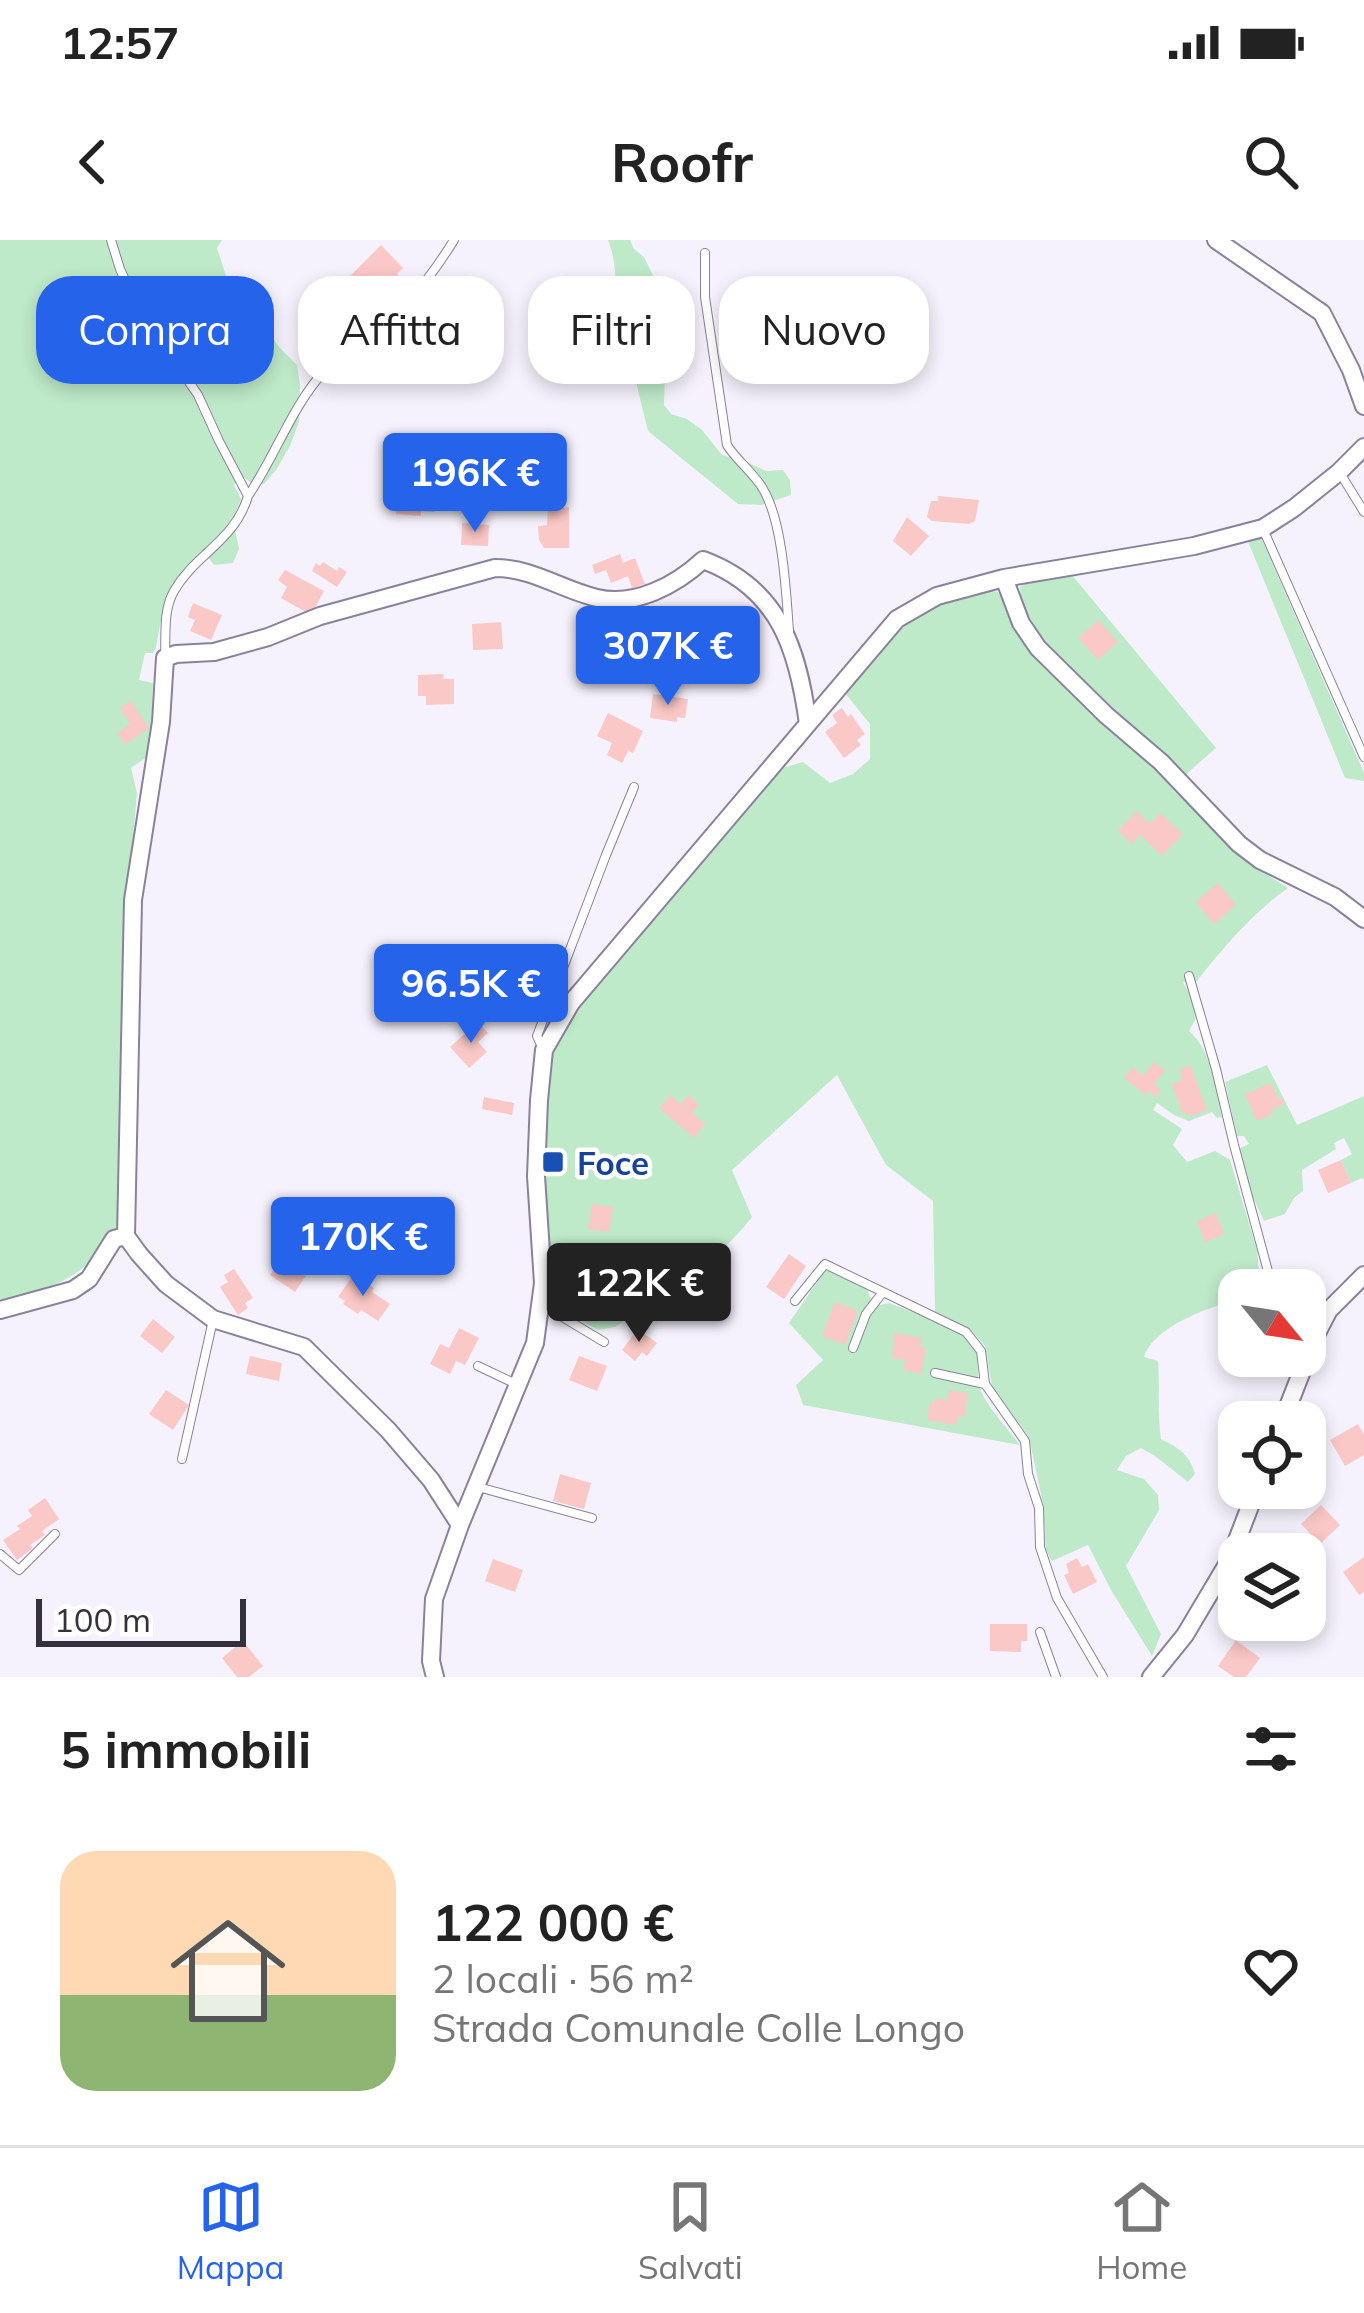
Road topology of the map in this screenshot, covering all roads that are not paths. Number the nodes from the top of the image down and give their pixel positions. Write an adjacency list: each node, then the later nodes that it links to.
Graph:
1 (111, 240): 8 (lane)
2 (454, 240): 8 (lane)
3 (1216, 240): 5 (street)
4 (705, 253): 12 (lane)
5 (1364, 406)
6 (1364, 447): 7 (street)
7 (1340, 472): 9 (lane); 10 (street)
8 (248, 496): 13 (lane)
9 (1364, 512)
10 (1263, 528): 11 (street); 15 (lane)
11 (1004, 578): 14 (street); 17 (street)
12 (788, 638): 13 (street); 14 (street)
13 (165, 658): 22 (street)
14 (808, 724): 21 (street)
15 (1364, 757)
16 (634, 788): 20 (lane)
17 (1364, 919)
18 (518, 967): 20 (lane)
19 (1189, 976): 23 (lane)
20 (555, 986): 21 (lane)
21 (544, 1050): 27 (street)
22 (126, 1236): 28 (street); 30 (street)
23 (1267, 1269)
24 (1364, 1275): 29 (street)
25 (884, 1292): 26 (lane); 32 (lane); 36 (lane)
26 (795, 1301)
27 (540, 1304): 31 (lane); 35 (street)
28 (0, 1310)
29 (1326, 1313)
30 (213, 1319): 37 (lane); 41 (street)
31 (604, 1342)
32 (853, 1348)
33 (478, 1366): 35 (lane)
34 (935, 1373): 36 (lane)
35 (518, 1384): 38 (street)
36 (985, 1384): 47 (lane)
37 (182, 1459)
38 (476, 1486): 40 (lane); 41 (street)
39 (1249, 1509): 48 (street)
40 (592, 1518)
41 (460, 1525): 45 (street)
42 (56, 1534): 43 (lane)
43 (0, 1554)
44 (1040, 1632): 46 (lane)
45 (435, 1677)
46 (1056, 1677)
47 (1102, 1677)
48 (1151, 1677)

